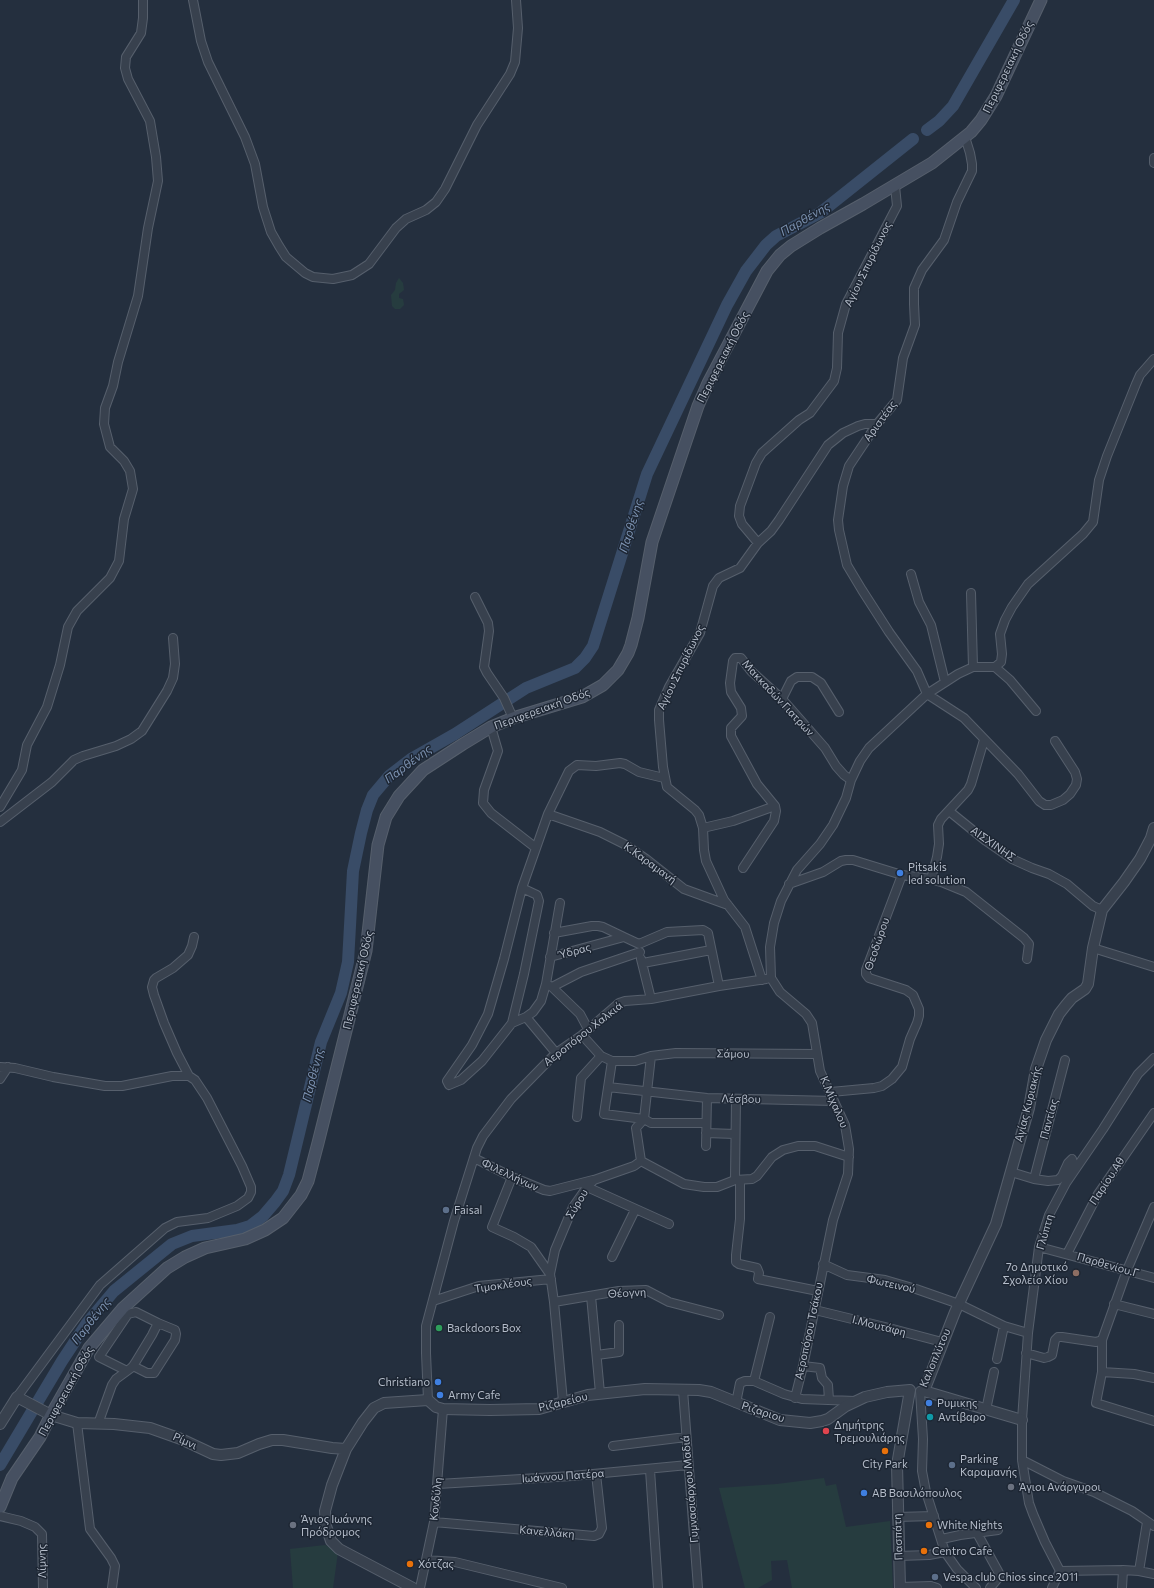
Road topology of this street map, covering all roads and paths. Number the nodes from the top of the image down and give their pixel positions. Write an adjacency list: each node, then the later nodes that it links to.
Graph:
1 (143, 0): 30 (street)
2 (193, 0): 3 (street)
3 (516, 0)
4 (1041, 0): 5 (main road, Περιφερειακή Οδός)
5 (965, 137): 8 (main road, Περιφερειακή Οδός); 10 (street, Αριστέας)
6 (1154, 158): 7 (street)
7 (1154, 162)
8 (895, 186): 11 (street, Αγίου Σπυρίδωνος); 23 (main road, Περιφερειακή Οδός)
9 (1154, 359): 17 (street)
10 (877, 424): 11 (street); 19 (street, Αριστέας)
11 (758, 543): 27 (street, Αγίου Σπυρίδωνος)
12 (911, 574): 18 (street)
13 (971, 593): 16 (street)
14 (475, 598): 23 (street)
15 (173, 638): 33 (street)
16 (973, 667): 17 (street); 18 (street)
17 (995, 667): 21 (street)
18 (945, 682): 19 (street)
19 (927, 694): 25 (street); 28 (street)
20 (782, 699): 22 (street); 28 (street, Μακκαδών Γιατρών); 29 (street, Μακκαδών Γιατρών)
21 (1036, 711)
22 (839, 712)
23 (511, 714): 24 (main road, Περιφερειακή Οδός)
24 (491, 727): 36 (street); 143 (main road, Περιφερειακή Οδός)
25 (984, 740): 26 (street); 31 (street)
26 (1055, 741)
27 (664, 778): 32 (street); 34 (street, Αγίου Σπυρίδωνος)
28 (851, 780): 40 (street)
29 (776, 806): 34 (street); 37 (street)
30 (0, 807)
31 (949, 811): 39 (street); 44 (street, ΑΙΣΧΙΝΗΣ)
32 (548, 814): 36 (street); 43 (street, Κ.Καραμανή)
33 (0, 822)
34 (704, 828): 43 (street, Αγίου Σπυρίδωνος)
35 (1154, 828): 44 (street)
36 (536, 848): 41 (street)
37 (743, 868)
38 (902, 875): 39 (street); 40 (street); 75 (street, Θεοδώρου)
39 (930, 879): 52 (street)
40 (789, 884): 55 (street)
41 (522, 888): 61 (street); 61 (street)
42 (560, 903): 45 (street)
43 (728, 905): 56 (street, Αγίου Σπυρίδωνος)
44 (1102, 910): 49 (street, Αγίας Κυριακής)
45 (554, 933): 47 (street); 51 (street)
46 (194, 937): 71 (street)
47 (624, 937): 48 (street); 51 (street, Ύδρας)
48 (640, 948): 50 (street); 53 (street); 57 (street)
49 (1093, 948): 54 (street); 89 (street, Αγίας Κυριακής)
50 (711, 950): 53 (street); 58 (street)
51 (550, 957): 57 (street, Ύδρας)
52 (1027, 959)
53 (642, 963): 59 (street)
54 (1154, 967)
55 (771, 978): 56 (street, Αεροπόρου Χαλκιά); 64 (street, Κ.Μίχαλου)
56 (762, 980): 58 (street, Αεροπόρου Χαλκιά)
57 (549, 985): 60 (street, Ύδρας); 62 (street)
58 (719, 986): 59 (street, Αεροπόρου Χαλκιά)
59 (651, 999): 62 (street, Αεροπόρου Χαλκιά)
60 (526, 1017): 61 (street, Ύδρας); 63 (street)
61 (512, 1023)
62 (585, 1032): 63 (street, Αεροπόρου Χαλκιά); 65 (street)
63 (556, 1053): 87 (street, Αεροπόρου Χαλκιά)
64 (816, 1054): 66 (street, Σάμου); 75 (street, Κ.Μίχαλου)
65 (601, 1056): 69 (street); 80 (street)
66 (651, 1056): 69 (street, Σάμου); 74 (street)
67 (1154, 1058): 94 (street, Γλύπτη)
68 (1065, 1060): 91 (street, Παντίας)
69 (612, 1061): 73 (street)
70 (4, 1067): 71 (street); 72 (street)
71 (189, 1076): 135 (street)
72 (0, 1079)
73 (608, 1087): 74 (street, Λέσβου); 81 (street)
74 (648, 1092): 76 (street, Λέσβου); 81 (street)
75 (831, 1092): 78 (street, Κ.Μίχαλου)
76 (707, 1098): 77 (street, Λέσβου); 82 (street)
77 (736, 1099): 78 (street, Λέσβου); 84 (street)
78 (834, 1101): 86 (street, Κ.Μίχαλου)
79 (1154, 1113): 100 (street, Παρίου.Αθ)
80 (577, 1117)
81 (644, 1119): 82 (street); 88 (street)
82 (706, 1123): 83 (street)
83 (706, 1133): 84 (street); 85 (street)
84 (735, 1134): 93 (street)
85 (706, 1146)
86 (849, 1157): 93 (street); 102 (street, Κ.Μίχαλου)
87 (474, 1158): 90 (street, Φιλελλήνων); 108 (street, Αεροπόρου Χαλκιά)
88 (641, 1161): 92 (street, Σύρου); 93 (street)
89 (1011, 1172): 91 (street); 110 (street, Αγίας Κυριακής)
90 (512, 1177): 92 (street, Φιλελλήνων); 104 (street)
91 (1034, 1179): 94 (street)
92 (594, 1180): 95 (street, Σύρου)
93 (737, 1180): 106 (street)
94 (1066, 1183): 99 (street, Γλύπτη)
95 (587, 1187): 96 (street); 104 (street, Σύρου)
96 (635, 1210): 98 (street); 101 (street)
97 (1153, 1211): 103 (street)
98 (669, 1224)
99 (1039, 1247): 100 (street, Παρθενίου.Γ); 119 (street, Γλύπτη)
100 (1067, 1254): 103 (street, Παρθενίου.Γ)
101 (612, 1257)
102 (823, 1264): 106 (street, Αεροπόρου Τσάκου); 110 (street, Φωτεινού)
103 (1127, 1270): 105 (street, Παρθενίου.Γ); 111 (street)
104 (551, 1276): 108 (street, Τιμοκλέους); 109 (street)
105 (1154, 1278)
106 (818, 1291): 112 (street, Αεροπόρου Τσάκου)
107 (591, 1296): 109 (street, Θέογνη); 114 (street, Θέογνη); 123 (street)
108 (433, 1301): 136 (street, Αεροπόρου Χαλκιά)
109 (554, 1302): 139 (street)
110 (959, 1304): 118 (street, Φωτεινού); 121 (street, Καλοπλύτου)
111 (1114, 1304): 113 (street); 120 (street)
112 (814, 1310): 121 (street, Ι.Μουτάφη); 125 (street, Αεροπόρου Τσάκου)
113 (1154, 1314)
114 (719, 1315)
115 (770, 1317): 130 (street)
116 (158, 1323): 126 (street); 126 (street); 126 (street)
117 (619, 1325): 123 (street)
118 (1004, 1326): 119 (street, Φωτεινού); 124 (street)
119 (1028, 1333): 122 (street, Γλύπτη)
120 (1102, 1340): 122 (street); 128 (street)
121 (942, 1342): 132 (street, Καλοπλύτου)
122 (1026, 1353): 144 (street, Γλύπτη)
123 (597, 1355): 133 (street)
124 (997, 1359)
125 (803, 1366): 134 (street, Αεροπόρου Τσάκου); 137 (street)
126 (130, 1369): 148 (street)
127 (994, 1372): 142 (street)
128 (1102, 1372): 129 (street); 145 (street)
129 (1154, 1378)
130 (754, 1381): 134 (street); 140 (street)
131 (683, 1390): 133 (street, Ριζαρείου); 140 (street, Ριζαριου); 149 (street, Γυμνασιάρχου Μαδιά)
132 (918, 1390): 138 (street, Ριζαριου); 142 (street); 159 (street, Καλοπλύτου); 160 (street, Πασπάτη)
133 (600, 1393): 139 (street, Ριζαρείου)
134 (795, 1398): 137 (street)
135 (21, 1399): 143 (street, Ρίμνι); 147 (street)
136 (428, 1400): 141 (street); 151 (street)
137 (829, 1400): 138 (street)
138 (855, 1401): 140 (street, Ριζαριου)
139 (563, 1402): 141 (street, Ριζαρείου)
140 (736, 1403)
141 (444, 1409): 156 (street, Κονδύλη)
142 (986, 1410): 144 (street)
143 (46, 1413): 146 (street, Ρίμνι); 157 (main road, Περιφερειακή Οδός)
144 (1022, 1420): 152 (street, Γλύπτη)
145 (1154, 1420)
146 (77, 1422): 148 (street, Ρίμνι); 175 (street)
147 (0, 1424)
148 (98, 1424): 151 (street, Ρίμνι)
149 (686, 1437): 150 (street); 153 (street, Γυμνασιάρχου Μαδιά)
150 (613, 1446)
151 (346, 1449): 176 (street)
152 (1022, 1460): 162 (street); 171 (street, Γλύπτη)
153 (688, 1465): 154 (street, Ιωάννου Πατέρα); 180 (street, Γυμνασιάρχου Μαδιά)
154 (650, 1470): 155 (street, Ιωάννου Πατέρα); 179 (street)
155 (596, 1474): 156 (street, Ιωάννου Πατέρα); 161 (street, Κανελλάκη)
156 (438, 1484): 161 (street, Κονδύλη)
157 (0, 1508)
158 (0, 1516): 174 (street, Λίμνης)
159 (934, 1516): 160 (street); 165 (street, Καλοπλύτου)
160 (897, 1517): 167 (street, Πασπάτη)
161 (434, 1522): 168 (street, Κονδύλη)
162 (1150, 1524): 170 (street)
163 (998, 1530): 164 (street)
164 (977, 1533): 165 (street); 183 (street)
165 (942, 1539): 166 (street, Καλοπλύτου)
166 (945, 1552): 167 (street); 182 (street, Καλοπλύτου)
167 (898, 1556): 173 (street, Πασπάτη)
168 (426, 1560): 177 (street, Κονδύλη); 178 (street)
169 (1123, 1570): 170 (street); 171 (street); 185 (street)
170 (1139, 1570): 172 (street)
171 (1060, 1571): 184 (street)
172 (1154, 1574)
173 (900, 1587): 181 (street)
174 (43, 1588)
175 (112, 1588)
176 (413, 1588)
177 (420, 1588)
178 (562, 1588)
179 (658, 1588)
180 (698, 1588)
181 (937, 1588)
182 (976, 1588)
183 (990, 1588)
184 (1052, 1588)
185 (1122, 1588)

